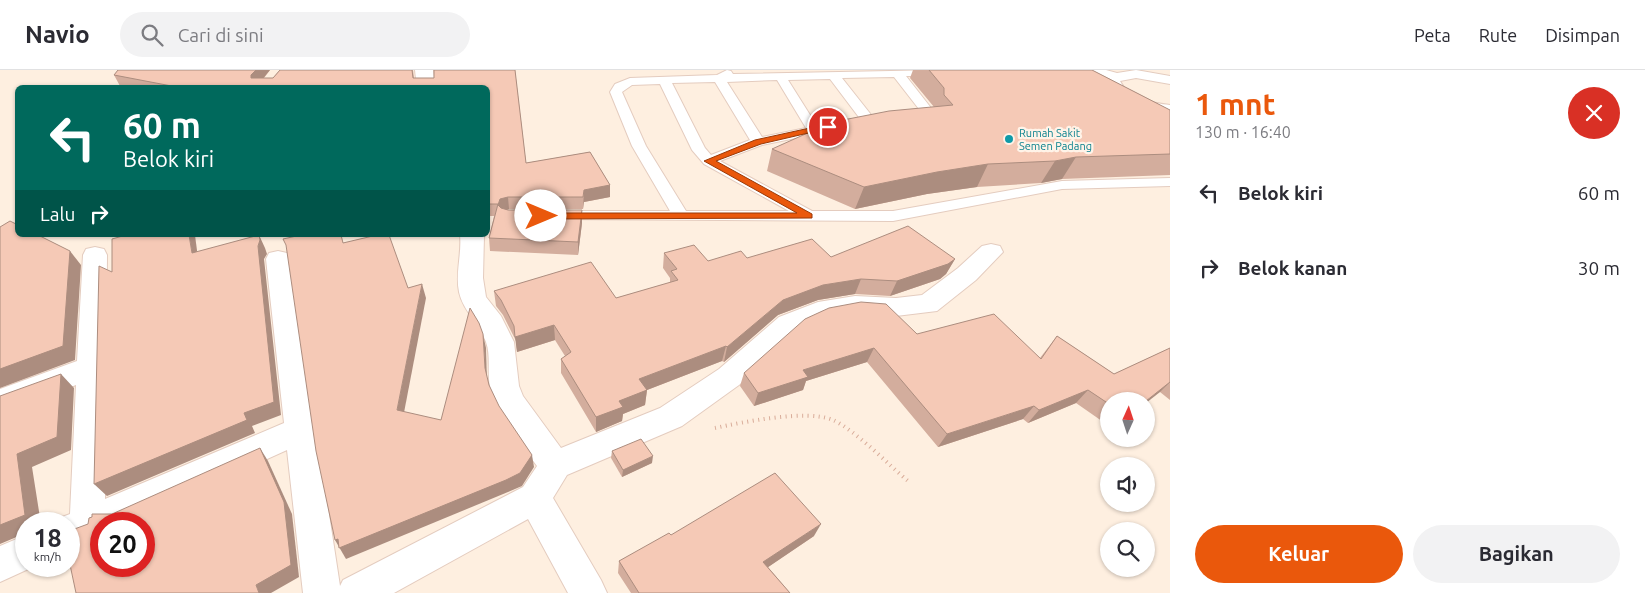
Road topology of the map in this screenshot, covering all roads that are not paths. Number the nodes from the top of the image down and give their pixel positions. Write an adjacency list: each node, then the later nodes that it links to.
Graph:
1 (424, 70): 12 (street)
2 (732, 70): 9 (lane)
3 (1093, 70): 8 (lane)
4 (953, 71): 5 (lane)
5 (897, 73): 6 (lane); 14 (lane)
6 (834, 75): 7 (lane); 14 (lane)
7 (780, 76): 9 (lane); 15 (lane)
8 (1117, 77): 10 (lane); 13 (lane)
9 (719, 79): 11 (lane); 16 (lane)
10 (1168, 79)
11 (664, 80): 17 (lane); 20 (lane)
12 (426, 85)
13 (1170, 109)
14 (868, 121): 15 (lane)
15 (813, 129): 16 (lane)
16 (758, 142): 17 (lane)
17 (709, 161): 21 (lane)
18 (1170, 182): 21 (lane)
19 (545, 216): 20 (lane)
20 (681, 216): 21 (lane)
21 (809, 216)
22 (472, 237): 29 (street)
23 (991, 252): 29 (street)
24 (95, 255): 26 (street)
25 (278, 258): 28 (street)
26 (91, 368): 27 (street); 31 (street)
27 (0, 401)
28 (301, 430): 32 (street); 35 (street)
29 (555, 465): 30 (street)
30 (535, 498): 36 (street); 37 (street)
31 (79, 512)
32 (80, 526)
33 (15, 557): 34 (street)
34 (0, 564)
35 (322, 593)
36 (356, 593)
37 (588, 593)

